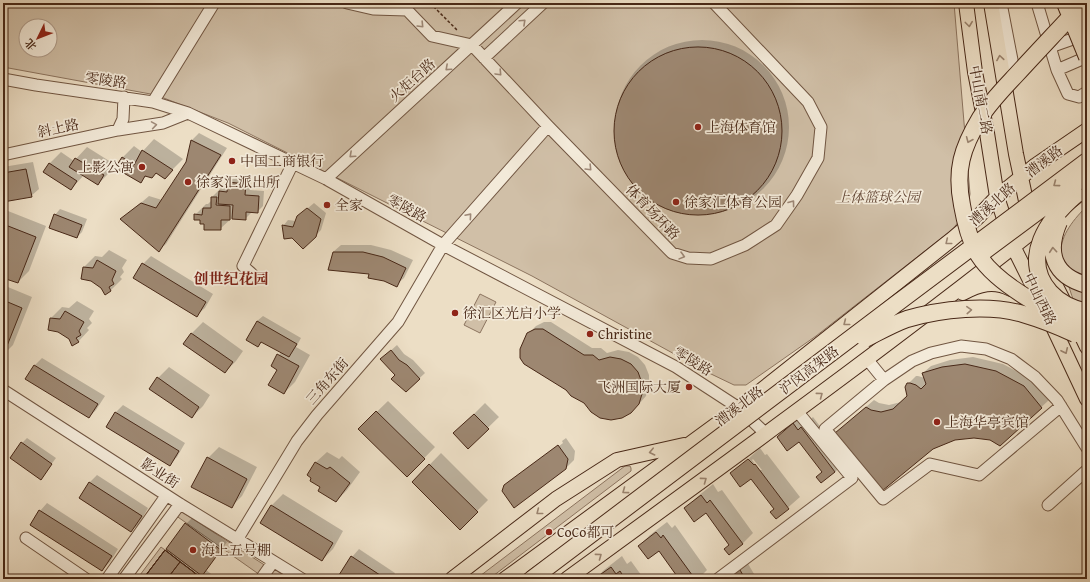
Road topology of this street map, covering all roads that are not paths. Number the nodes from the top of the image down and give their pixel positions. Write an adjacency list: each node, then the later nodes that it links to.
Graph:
1 (214, 3): 26 (street)
2 (347, 3): 17 (street, one-way to 17)
3 (517, 3): 17 (street, 火炬台路)
4 (543, 3): 20 (street, one-way to 4)
5 (714, 3): 28 (street, 体育场环路, one-way to 5)
6 (966, 3): 38 (main road, 中山南二路, one-way to 38)
7 (991, 3): 24 (main road, 中山南二路, one-way to 7)
8 (1001, 3): 24 (street)
9 (1065, 3): 19 (highway, bridge)
10 (1078, 3): 14 (highway, bridge)
11 (1083, 3): 47 (highway, one-way to 47, bridge)
12 (1040, 4): 15 (street)
13 (1087, 8): 15 (street)
14 (1087, 25)
15 (1045, 28): 18 (street)
16 (1087, 34): 18 (street)
17 (472, 45): 20 (street, 体育场环路); 36 (street, 火炬台路, one-way to 36)
18 (1050, 48): 21 (street)
19 (1087, 57): 21 (street)
20 (484, 58): 28 (street, 体育场环路, one-way to 28)
21 (1057, 70): 23 (street)
22 (3, 79): 25 (street, 零陵路)
23 (1087, 92)
24 (1006, 96): 35 (main road, 中山南二路)
25 (124, 97): 26 (street, 零陵路); 29 (street)
26 (153, 102): 27 (street, 零陵路)
27 (188, 113): 29 (street, 斜土路, one-way to 27); 33 (street, 零陵路)
28 (548, 126): 40 (street, 三角东街, one-way to 28)
29 (118, 130): 31 (street, 斜土路)
30 (1087, 130): 35 (main road, 漕溪路)
31 (3, 155)
32 (1087, 161): 75 (highway, 沪闵高架路, one-way to 75, bridge)
33 (293, 163): 36 (street, 零陵路); 42 (street)
34 (1087, 175): 48 (highway, bridge)
35 (1021, 178): 38 (main road, 漕溪北路); 39 (main road, 中山西路)
36 (326, 179): 40 (street, 零陵路)
37 (1084, 188): 39 (main road); 43 (highway, one-way to 37, bridge); 45 (highway, bridge)
38 (997, 197): 41 (main road, 中山西路); 56 (main road, 漕溪北路, one-way to 56)
39 (1032, 231): 41 (main road); 50 (main road, 中山西路)
40 (443, 245): 56 (street, 零陵路); 66 (street, 三角东街)
41 (1013, 246): 44 (main road); 46 (main road, 中山西路)
42 (252, 274)
43 (1087, 285)
44 (932, 311): 46 (main road); 51 (main road)
45 (1087, 312)
46 (1048, 316): 54 (main road, 中山西路, one-way to 54)
47 (1087, 328)
48 (865, 339): 49 (highway, one-way to 49, bridge); 76 (highway)
49 (1087, 339)
50 (1087, 347)
51 (867, 359): 52 (street); 57 (main road, one-way to 51)
52 (884, 380): 55 (street); 55 (street)
53 (3, 390): 62 (street, 影业街)
54 (1087, 399)
55 (1061, 406): 60 (street)
56 (739, 408): 58 (street, 零陵路); 59 (main road, 漕溪北路)
57 (798, 412): 58 (main road); 78 (street)
58 (766, 434): 77 (main road, one-way to 58)
59 (690, 443): 73 (main road, one-way to 73); 74 (main road, 漕溪北路, one-way to 74)
60 (1087, 448)
61 (1087, 470): 64 (street)
62 (166, 496): 63 (street, 影业街); 69 (street)
63 (180, 504): 66 (street, 影业街); 70 (street)
64 (1048, 505)
65 (26, 538): 68 (street)
66 (237, 540): 67 (street, 影业街)
67 (273, 562): 71 (street); 72 (street, 影业街)
68 (86, 579)
69 (107, 579)
70 (124, 579)
71 (261, 579)
72 (302, 579)
73 (452, 579)
74 (505, 579)
75 (532, 579)
76 (547, 579)
77 (567, 579)
78 (718, 579)

